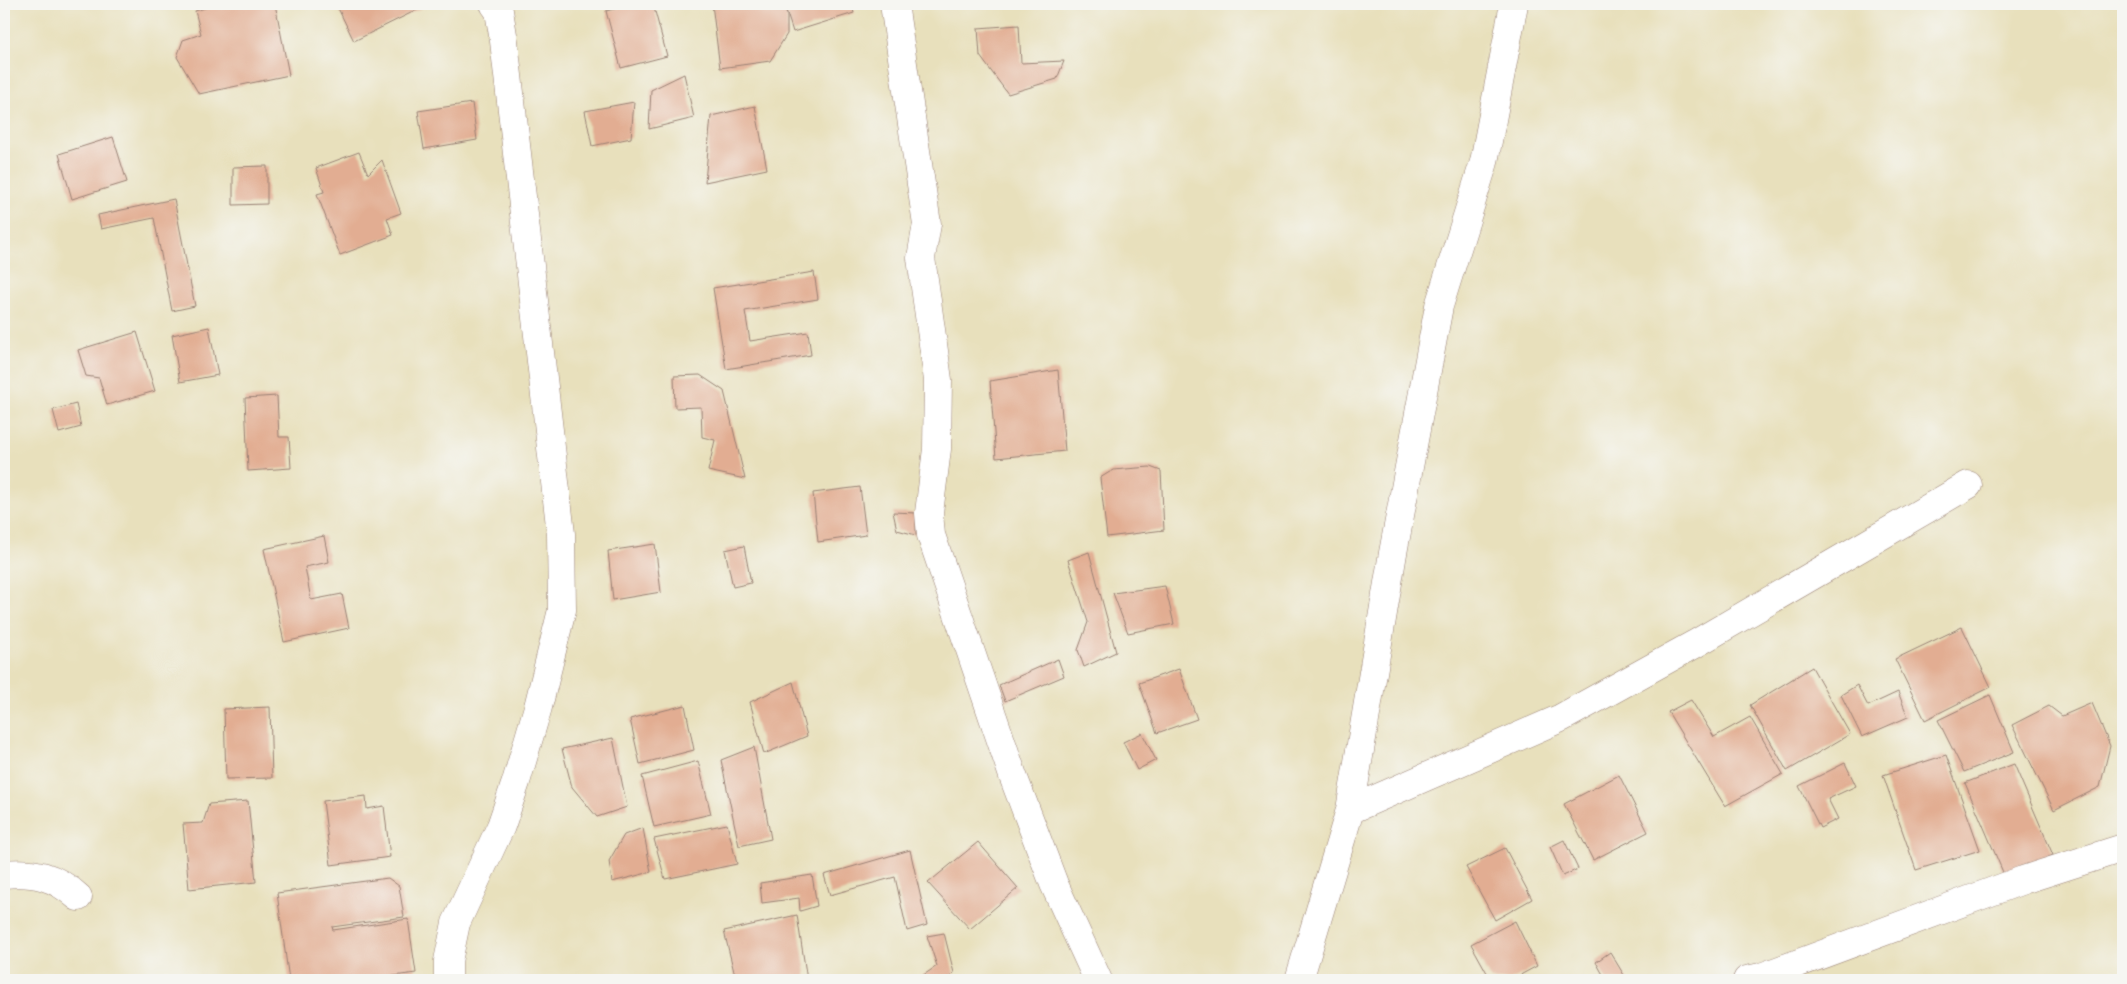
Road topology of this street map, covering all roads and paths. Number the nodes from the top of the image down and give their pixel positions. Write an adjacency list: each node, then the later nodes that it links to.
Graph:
1 (494, 4): 9 (street)
2 (894, 4): 10 (street)
3 (1514, 4): 5 (street)
4 (1968, 485): 5 (street)
5 (1350, 810): 11 (street)
6 (2123, 848): 12 (street)
7 (4, 874): 8 (street)
8 (78, 897)
9 (448, 980)
10 (1098, 980)
11 (1299, 980)
12 (1747, 980)

